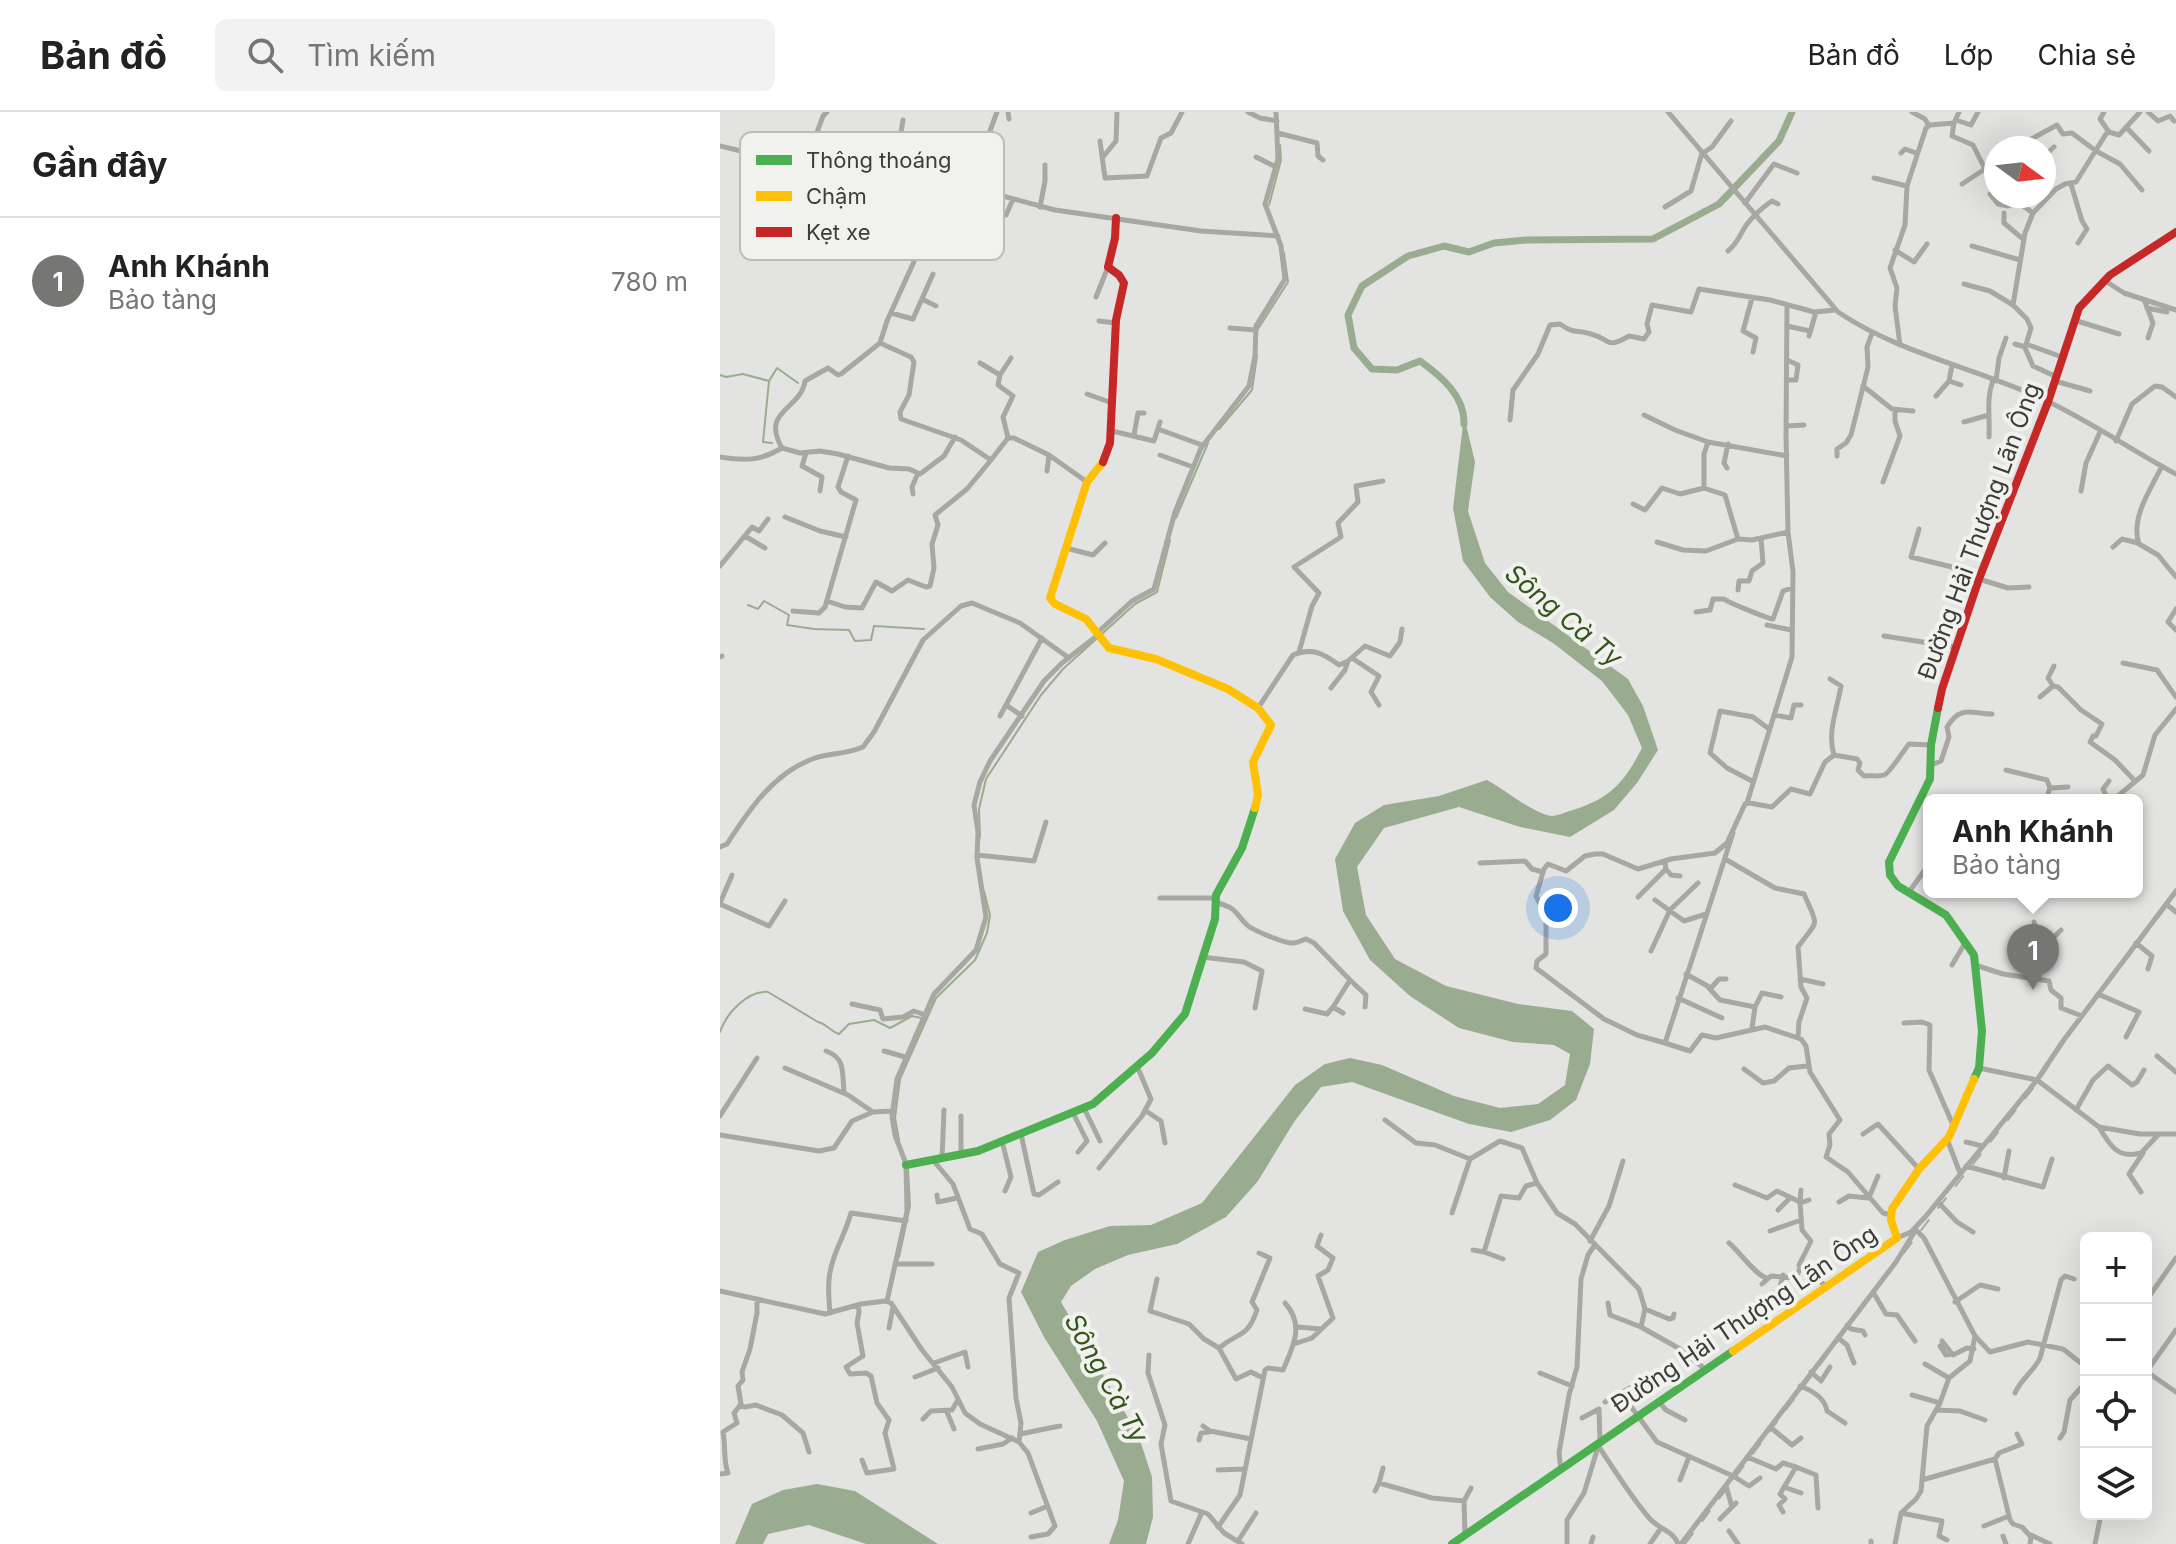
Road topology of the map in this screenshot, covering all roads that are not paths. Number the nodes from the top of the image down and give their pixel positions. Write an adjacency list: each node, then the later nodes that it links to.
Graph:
1 (827, 112): 21 (street)
2 (997, 112): 23 (street)
3 (1117, 112): 36 (street)
4 (1182, 112): 36 (street)
5 (1248, 112): 15 (street)
6 (1276, 112): 15 (street)
7 (1668, 112): 32 (street)
8 (1912, 112): 19 (street)
9 (1959, 112): 17 (street)
10 (1978, 112): 17 (street)
11 (2104, 112): 24 (street)
12 (2140, 112): 20 (street)
13 (2148, 112): 18 (street)
14 (903, 120): 22 (street)
15 (1277, 121): 25 (street)
16 (1731, 121): 32 (street)
17 (1955, 121): 19 (street); 40 (street)
18 (2174, 121)
19 (1929, 126): 34 (street)
20 (2126, 127): 24 (street); 31 (street)
21 (817, 132)
22 (901, 132)
23 (989, 132)
24 (2109, 132): 30 (street)
25 (1280, 134): 37 (street); 39 (street)
26 (2037, 136): 30 (street)
27 (1100, 141): 36 (street)
28 (720, 146): 29 (street)
29 (740, 151)
30 (2096, 151): 45 (street); 47 (street)
31 (2149, 151)
32 (1702, 153): 50 (street); 53 (street)
33 (1901, 153): 34 (street)
34 (1916, 153): 46 (street)
35 (1256, 157): 39 (street)
36 (1102, 158)
37 (1323, 160)
38 (1045, 165): 52 (street)
39 (1276, 167): 61 (street)
40 (1984, 167)
41 (1984, 170): 44 (street)
42 (1797, 173): 50 (street)
43 (1874, 178): 46 (street)
44 (1962, 184)
45 (2071, 184): 56 (street); 63 (street)
46 (1907, 186): 66 (street)
47 (2142, 190)
48 (1004, 196): 49 (street)
49 (1013, 199): 52 (street); 57 (street)
50 (1744, 202): 58 (street)
51 (1778, 204): 58 (street)
52 (1040, 207): 59 (street)
53 (1665, 207)
54 (2028, 208): 56 (street)
55 (2004, 213): 62 (street)
56 (2033, 213): 62 (street)
57 (1006, 215)
58 (1755, 215): 67 (street); 82 (street)
59 (1116, 218): 61 (street); 70 (street)
60 (2176, 232): 72 (street, Đường Hải Thượng Lãn Ông)
61 (1278, 236): 92 (street)
62 (2024, 239): 69 (street)
63 (2078, 243)
64 (1927, 244): 66 (street)
65 (1972, 246): 69 (street)
66 (1895, 250): 100 (street)
67 (1728, 251)
68 (915, 260): 86 (street)
69 (2020, 260): 79 (street)
70 (1108, 267): 74 (street); 89 (street)
71 (933, 274): 76 (street)
72 (2104, 280): 77 (street); 87 (street, Đường Hải Thượng Lãn Ông)
73 (1964, 284): 79 (street)
74 (1096, 297)
75 (1752, 298): 78 (street); 101 (street); 125 (street)
76 (922, 299): 80 (street); 86 (street)
77 (2144, 301): 81 (street); 83 (street)
78 (1787, 305): 84 (street); 90 (street)
79 (2013, 305): 99 (street)
80 (936, 306)
81 (2147, 308): 85 (street); 96 (street)
82 (1835, 310): 84 (street); 93 (street)
83 (2176, 310)
84 (1816, 312): 90 (street)
85 (2167, 312)
86 (891, 313): 97 (street)
87 (2073, 320): 94 (street); 102 (street, Đường Hải Thượng Lãn Ông)
88 (1099, 321): 89 (street)
89 (1116, 323): 119 (street)
90 (1787, 326): 104 (street)
91 (1230, 328): 92 (street)
92 (1255, 330): 140 (street)
93 (1872, 333): 100 (street); 113 (street)
94 (2119, 334)
95 (2006, 338): 111 (street)
96 (2148, 338)
97 (880, 343): 134 (street); 141 (street)
98 (2015, 344): 99 (street)
99 (2026, 345): 102 (street); 108 (street)
100 (1900, 346): 106 (street)
101 (1753, 352)
102 (2062, 357): 108 (street, Đường Hải Thượng Lãn Ông)
103 (1011, 358): 107 (street)
104 (1787, 360): 109 (street); 109 (street)
105 (980, 363): 107 (street)
106 (1952, 365): 110 (street); 111 (street)
107 (1000, 375): 136 (street)
108 (2056, 379): 114 (street); 118 (street, Đường Hải Thượng Lãn Ông)
109 (1787, 380): 129 (street)
110 (1949, 381): 112 (street); 116 (street)
111 (1995, 381): 118 (street); 124 (street)
112 (1961, 385)
113 (1863, 386): 120 (street); 147 (street)
114 (2090, 391)
115 (1087, 394): 119 (street)
116 (1936, 396)
117 (2176, 397): 137 (street)
118 (2048, 402): 132 (street); 180 (street, Đường Hải Thượng Lãn Ông)
119 (1113, 403): 131 (street)
120 (1895, 410): 121 (street); 158 (street)
121 (1913, 411)
122 (1144, 413): 133 (street)
123 (1644, 415): 138 (street)
124 (1989, 415): 127 (street); 135 (street)
125 (1510, 420)
126 (1160, 422): 130 (street)
127 (1964, 422)
128 (1804, 425): 129 (street)
129 (1787, 426): 146 (street)
130 (1158, 429): 133 (street); 140 (street)
131 (1112, 431): 133 (street); 157 (street)
132 (2100, 432): 137 (street); 161 (street)
133 (1134, 435)
134 (955, 437): 149 (street); 154 (street)
135 (1989, 437)
136 (1008, 438): 143 (street); 149 (street)
137 (2116, 441): 150 (street)
138 (1708, 442): 139 (street); 159 (street)
139 (1728, 444): 146 (street); 152 (street)
140 (1202, 445): 151 (street)
141 (782, 448): 142 (street); 148 (street)
142 (806, 453): 145 (street); 160 (street)
143 (1049, 455): 153 (street); 157 (street)
144 (1160, 455): 151 (street)
145 (848, 456): 154 (street); 169 (street)
146 (1787, 456): 167 (street)
147 (1837, 456)
148 (720, 457)
149 (991, 460): 184 (street)
150 (2162, 466): 155 (street); 174 (street)
151 (1193, 467): 192 (street)
152 (1727, 468)
153 (1047, 471)
154 (918, 473): 162 (street)
155 (2176, 474)
156 (1383, 481): 196 (street)
157 (1087, 482): 177 (street)
158 (1883, 482)
159 (1704, 488): 163 (street); 171 (street)
160 (820, 491)
161 (2081, 491)
162 (913, 494)
163 (1633, 504)
164 (785, 517): 169 (street)
165 (768, 519): 168 (street)
166 (1919, 529): 180 (street)
167 (1788, 532): 170 (street); 182 (street)
168 (745, 536): 176 (street); 178 (street)
169 (846, 537): 184 (street)
170 (1761, 538): 171 (street); 183 (street)
171 (1738, 539): 172 (street)
172 (1657, 542)
173 (1105, 543): 177 (street)
174 (2138, 543): 175 (street); 179 (street)
175 (2113, 547)
176 (765, 548)
177 (1066, 548): 192 (street)
178 (720, 566)
179 (2176, 577)
180 (1978, 580): 181 (street); 195 (street, Đường Hải Thượng Lãn Ông)
181 (2029, 587)
182 (1792, 588): 187 (street); 190 (street)
183 (1738, 590)
184 (827, 601): 186 (street)
185 (2176, 609): 191 (street)
186 (793, 611)
187 (1696, 612)
188 (1767, 625): 190 (street)
189 (1402, 629): 198 (street)
190 (1791, 630): 213 (street)
191 (2176, 630)
192 (1098, 634): 197 (street); 209 (street)
193 (1884, 636): 195 (street)
194 (1042, 638): 197 (street); 206 (street); 235 (street)
195 (1955, 647): 218 (street, Đường Hải Thượng Lãn Ông)
196 (1299, 652): 198 (street); 209 (street)
197 (1069, 658): 215 (street)
198 (1350, 659): 203 (street); 207 (street)
199 (2123, 663): 205 (street)
200 (2054, 666): 202 (street)
201 (1830, 679): 219 (street)
202 (2053, 686): 204 (street); 224 (street)
203 (1331, 688)
204 (2040, 697)
205 (2176, 697)
206 (1006, 705): 214 (street); 215 (street)
207 (1379, 705)
208 (1801, 705): 213 (street)
209 (1258, 708): 250 (street)
210 (2176, 709): 212 (street)
211 (1992, 714): 220 (street)
212 (2170, 714): 216 (street); 224 (street)
213 (1774, 715): 217 (street)
214 (1000, 716)
215 (1022, 716): 236 (street)
216 (2176, 719)
217 (1769, 729): 222 (street); 222 (street)
218 (1931, 745): 219 (street); 220 (street, Đường Hải Thượng Lãn Ông)
219 (1834, 755): 232 (street)
220 (1931, 765): 227 (street, Đường Hải Thượng Lãn Ông)
221 (2006, 770): 226 (street)
222 (1752, 781): 232 (street)
223 (2109, 781): 229 (street)
224 (2135, 781): 230 (street)
225 (2068, 787): 226 (street)
226 (2050, 788): 228 (street)
227 (1924, 794)
228 (2048, 794)
229 (2107, 794)
230 (2119, 794)
231 (1923, 795): 247 (street, Đường Hải Thượng Lãn Ông)
232 (1747, 803): 234 (street)
233 (1046, 822): 236 (street)
234 (1733, 833): 237 (street); 238 (street)
235 (720, 847)
236 (979, 855): 287 (street)
237 (1725, 859): 257 (street); 273 (street)
238 (1665, 862): 240 (street); 241 (street)
239 (1480, 863): 241 (street)
240 (1666, 869): 244 (street); 248 (street)
241 (1543, 872): 294 (street)
242 (1923, 872): 247 (street)
243 (732, 875): 253 (street)
244 (1680, 876)
245 (1698, 883): 255 (street)
246 (2176, 891): 254 (street)
247 (1908, 893): 262 (street, Đường Hải Thượng Lãn Ông)
248 (1638, 897)
249 (1160, 898): 250 (street)
250 (1215, 900): 266 (street); 274 (street)
251 (1655, 900): 255 (street)
252 (785, 901): 253 (street)
253 (720, 904)
254 (2166, 904): 256 (street); 263 (street)
255 (1670, 910): 258 (street); 265 (street)
256 (2176, 912)
257 (1707, 914): 258 (street); 260 (street)
258 (1696, 919): 260 (street)
259 (2034, 922): 264 (street)
260 (1702, 928): 270 (street)
261 (2061, 930): 264 (street)
262 (1966, 942): 267 (street); 268 (street, Đường Hải Thượng Lãn Ông)
263 (2136, 943): 269 (street); 277 (street)
264 (2039, 944): 271 (street)
265 (1651, 951)
266 (1201, 957): 284 (street); 300 (street)
267 (1952, 965)
268 (1975, 965): 271 (street); 303 (street, Đường Hải Thượng Lãn Ông)
269 (2148, 969)
270 (1686, 974): 276 (street); 279 (street)
271 (2036, 978): 288 (street)
272 (1726, 979): 276 (street)
273 (1800, 979): 275 (street); 292 (street)
274 (1350, 980): 281 (street); 282 (street)
275 (1823, 984)
276 (1708, 987): 283 (street)
277 (2098, 994): 288 (street); 293 (street)
278 (1781, 997): 283 (street)
279 (1678, 998): 289 (street); 294 (street)
280 (852, 1004): 287 (street)
281 (1333, 1007): 285 (street); 286 (street)
282 (1365, 1007)
283 (1755, 1007): 291 (street)
284 (1255, 1008)
285 (1305, 1009)
286 (1343, 1013)
287 (925, 1015): 298 (street)
288 (2082, 1016): 307 (street)
289 (1722, 1018)
290 (1904, 1023): 319 (street)
291 (1752, 1029): 292 (street); 294 (street)
292 (1798, 1037): 301 (street)
293 (2126, 1037)
294 (1665, 1043)
295 (826, 1051): 308 (street)
296 (884, 1051): 298 (street)
297 (2157, 1056): 306 (street)
298 (905, 1057): 312 (street)
299 (757, 1058): 316 (street)
300 (1137, 1066): 309 (street); 313 (street)
301 (1807, 1066): 304 (street); 354 (street)
302 (785, 1068): 308 (street)
303 (1979, 1068): 307 (street); 319 (street, Đường Hải Thượng Lãn Ông)
304 (1744, 1069)
305 (2144, 1070): 311 (street)
306 (2176, 1072)
307 (2037, 1080): 311 (street); 331 (street)
308 (844, 1093): 314 (street)
309 (1084, 1108): 315 (street); 328 (street)
310 (944, 1110): 338 (street)
311 (2076, 1110): 320 (street)
312 (892, 1111): 314 (street); 340 (street)
313 (1146, 1111): 330 (street); 342 (street)
314 (873, 1112): 324 (street)
315 (1073, 1113): 321 (street); 334 (street)
316 (720, 1116)
317 (961, 1116): 335 (street)
318 (1385, 1120): 336 (street)
319 (1953, 1125): 326 (street, Đường Hải Thượng Lãn Ông)
320 (2099, 1127): 325 (street); 332 (street)
321 (1021, 1134): 327 (street); 347 (street)
322 (1863, 1134): 343 (street)
323 (2176, 1134): 325 (street)
324 (720, 1135)
325 (2158, 1135): 332 (street)
326 (1947, 1139): 343 (street, Đường Hải Thượng Lãn Ông); 344 (street)
327 (1002, 1141): 335 (street); 351 (street)
328 (1100, 1141)
329 (1966, 1142): 331 (street)
330 (1165, 1143)
331 (1982, 1146): 341 (street)
332 (2144, 1150): 352 (street)
333 (2009, 1151): 346 (street)
334 (1078, 1152)
335 (961, 1156): 338 (street)
336 (1470, 1159): 348 (street); 362 (street)
337 (2052, 1159): 346 (street)
338 (937, 1160): 340 (street); 355 (street)
339 (1623, 1161): 372 (street)
340 (909, 1164): 365 (street)
341 (1966, 1166): 344 (street); 346 (street)
342 (1099, 1168)
343 (1919, 1169): 363 (street, Đường Hải Thượng Lãn Ông)
344 (1960, 1173): 360 (street)
345 (1878, 1176): 354 (street)
346 (2004, 1178)
347 (1058, 1182)
348 (1537, 1183): 372 (street); 374 (street)
349 (1735, 1185): 356 (street)
350 (1801, 1190): 358 (street)
351 (1005, 1191)
352 (2141, 1192)
353 (937, 1195): 355 (street)
354 (1869, 1197): 359 (street); 363 (street)
355 (957, 1198): 460 (street)
356 (1790, 1198): 358 (street); 361 (street)
357 (1809, 1200): 358 (street)
358 (1800, 1202): 364 (street)
359 (1839, 1202)
360 (1938, 1202): 366 (street); 368 (street)
361 (1778, 1210)
362 (1452, 1213)
363 (1891, 1215): 370 (street, Đường Hải Thượng Lãn Ông)
364 (1801, 1220): 367 (street); 380 (street)
365 (906, 1221): 378 (street); 400 (street)
366 (1915, 1230): 370 (street); 389 (street); 394 (street)
367 (1770, 1231)
368 (1973, 1232)
369 (1321, 1235): 406 (street)
370 (1897, 1238): 386 (street, Đường Hải Thượng Lãn Ông)
371 (1729, 1243): 382 (street)
372 (1592, 1244): 399 (street); 433 (street)
373 (1473, 1250): 374 (street)
374 (1484, 1252): 377 (street)
375 (1259, 1253): 415 (street)
376 (2176, 1258): 390 (street)
377 (1503, 1259)
378 (895, 1264): 379 (street); 393 (street)
379 (932, 1264)
380 (1800, 1268): 381 (street); 386 (street)
381 (1783, 1275): 382 (street); 391 (street)
382 (1767, 1278): 385 (street)
383 (1157, 1279): 415 (street)
384 (2074, 1279): 414 (street)
385 (1762, 1284)
386 (1826, 1286): 425 (street, Đường Hải Thượng Lãn Ông)
387 (1998, 1289): 394 (street)
388 (720, 1291): 392 (street)
389 (1873, 1292): 402 (street); 411 (street)
390 (2152, 1292)
391 (1775, 1293)
392 (757, 1300): 400 (street); 444 (street)
393 (887, 1301): 397 (street); 398 (street)
394 (1955, 1302): 409 (street)
395 (1285, 1303): 403 (street)
396 (1608, 1303): 404 (street)
397 (858, 1305): 400 (street); 473 (street)
398 (894, 1306): 405 (street); 422 (street)
399 (1645, 1309): 401 (street); 404 (street)
400 (830, 1313)
401 (1674, 1314)
402 (1847, 1325): 408 (street); 410 (street)
403 (1298, 1327): 406 (street); 413 (street)
404 (1641, 1327): 425 (street)
405 (889, 1328)
406 (1320, 1329): 413 (street)
407 (2176, 1330): 421 (street)
408 (1865, 1335)
409 (1975, 1336): 414 (street); 416 (street)
410 (1838, 1337): 419 (street); 426 (street)
411 (1915, 1341)
412 (1941, 1343): 416 (street)
413 (1294, 1344): 430 (street)
414 (2045, 1347): 418 (street); 438 (street)
415 (1219, 1348): 430 (street)
416 (1974, 1349): 431 (street)
417 (1149, 1355): 493 (street)
418 (2080, 1362)
419 (1854, 1363)
420 (1925, 1364): 431 (street)
421 (2152, 1365)
422 (936, 1366): 423 (street); 429 (street); 440 (street)
423 (968, 1367)
424 (1830, 1367): 426 (street)
425 (1705, 1369): 442 (street, Đường Hải Thượng Lãn Ông)
426 (1811, 1372): 434 (street)
427 (1540, 1373): 433 (street)
428 (2152, 1375): 436 (street)
429 (915, 1377)
430 (1263, 1378): 464 (street)
431 (1949, 1378): 443 (street)
432 (1637, 1384): 437 (street)
433 (1572, 1386): 478 (street)
434 (1800, 1386): 448 (street); 454 (street)
435 (2080, 1389): 463 (street)
436 (2176, 1392)
437 (1621, 1393): 441 (street); 449 (street)
438 (2015, 1393)
439 (1912, 1395): 443 (street)
440 (958, 1399): 446 (street); 465 (street)
441 (1605, 1402)
442 (1659, 1402): 449 (street, Đường Hải Thượng Lãn Ông); 452 (street)
443 (1940, 1403): 445 (street)
444 (740, 1405): 469 (street); 479 (street)
445 (1936, 1410): 453 (street); 483 (street)
446 (947, 1412): 451 (street); 458 (street)
447 (1790, 1412): 448 (street)
448 (1780, 1414): 457 (street)
449 (1636, 1417): 467 (street, Đường Hải Thượng Lãn Ông); 470 (street)
450 (1582, 1418): 467 (street)
451 (923, 1419)
452 (1685, 1420)
453 (1985, 1420)
454 (1845, 1423)
455 (1060, 1426): 460 (street)
456 (1203, 1426): 459 (street)
457 (1770, 1427): 462 (street); 471 (street)
458 (954, 1429)
459 (1210, 1431): 464 (street); 466 (street)
460 (1020, 1434): 465 (street)
461 (2017, 1434): 472 (street)
462 (1801, 1438)
463 (2060, 1438)
464 (1251, 1439): 476 (street)
465 (1015, 1440): 468 (street); 491 (street)
466 (1199, 1440)
467 (1598, 1444): 478 (street, Đường Hải Thượng Lãn Ông); 503 (street); 513 (street)
468 (978, 1449)
469 (809, 1452)
470 (1689, 1457): 480 (street); 482 (street)
471 (1747, 1457): 474 (street); 480 (street)
472 (1995, 1459): 483 (street); 498 (street)
473 (862, 1460)
474 (1796, 1467): 486 (street); 492 (street)
475 (1383, 1468): 484 (street)
476 (1245, 1469): 477 (street); 502 (street)
477 (1218, 1470)
478 (1561, 1470): 505 (street, Đường Hải Thượng Lãn Ông)
479 (720, 1474)
480 (1733, 1476): 481 (street); 485 (street)
481 (1760, 1478)
482 (1680, 1480)
483 (1922, 1480): 497 (street)
484 (1379, 1483): 488 (street); 490 (street)
485 (1726, 1485): 499 (street); 515 (street)
486 (1784, 1487): 489 (street); 494 (street)
487 (1471, 1488): 490 (street)
488 (1375, 1491)
489 (1801, 1493)
490 (1464, 1501): 505 (street)
491 (1048, 1506): 495 (street); 508 (street)
492 (1818, 1508)
493 (1202, 1512): 502 (street); 511 (street)
494 (1783, 1512)
495 (1031, 1513)
496 (1256, 1513): 510 (street)
497 (1901, 1513): 509 (street); 517 (street)
498 (2009, 1516): 501 (street); 506 (street)
499 (1720, 1519)
500 (2100, 1520): 521 (street)
501 (1984, 1526)
502 (1218, 1527): 510 (street)
503 (1661, 1528): 514 (street); 515 (street)
504 (1729, 1531): 516 (street)
505 (1465, 1535): 512 (street, Đường Hải Thượng Lãn Ông)
506 (2031, 1535): 519 (street); 520 (street)
507 (2003, 1536): 518 (street)
508 (1031, 1537)
509 (1947, 1540)
510 (1240, 1542)
511 (1188, 1544)
512 (1452, 1544)
513 (1567, 1544)
514 (1650, 1544)
515 (1680, 1544)
516 (1738, 1544)
517 (1895, 1544)
518 (2006, 1544)
519 (2030, 1544)
520 (2050, 1544)
521 (2095, 1544)

